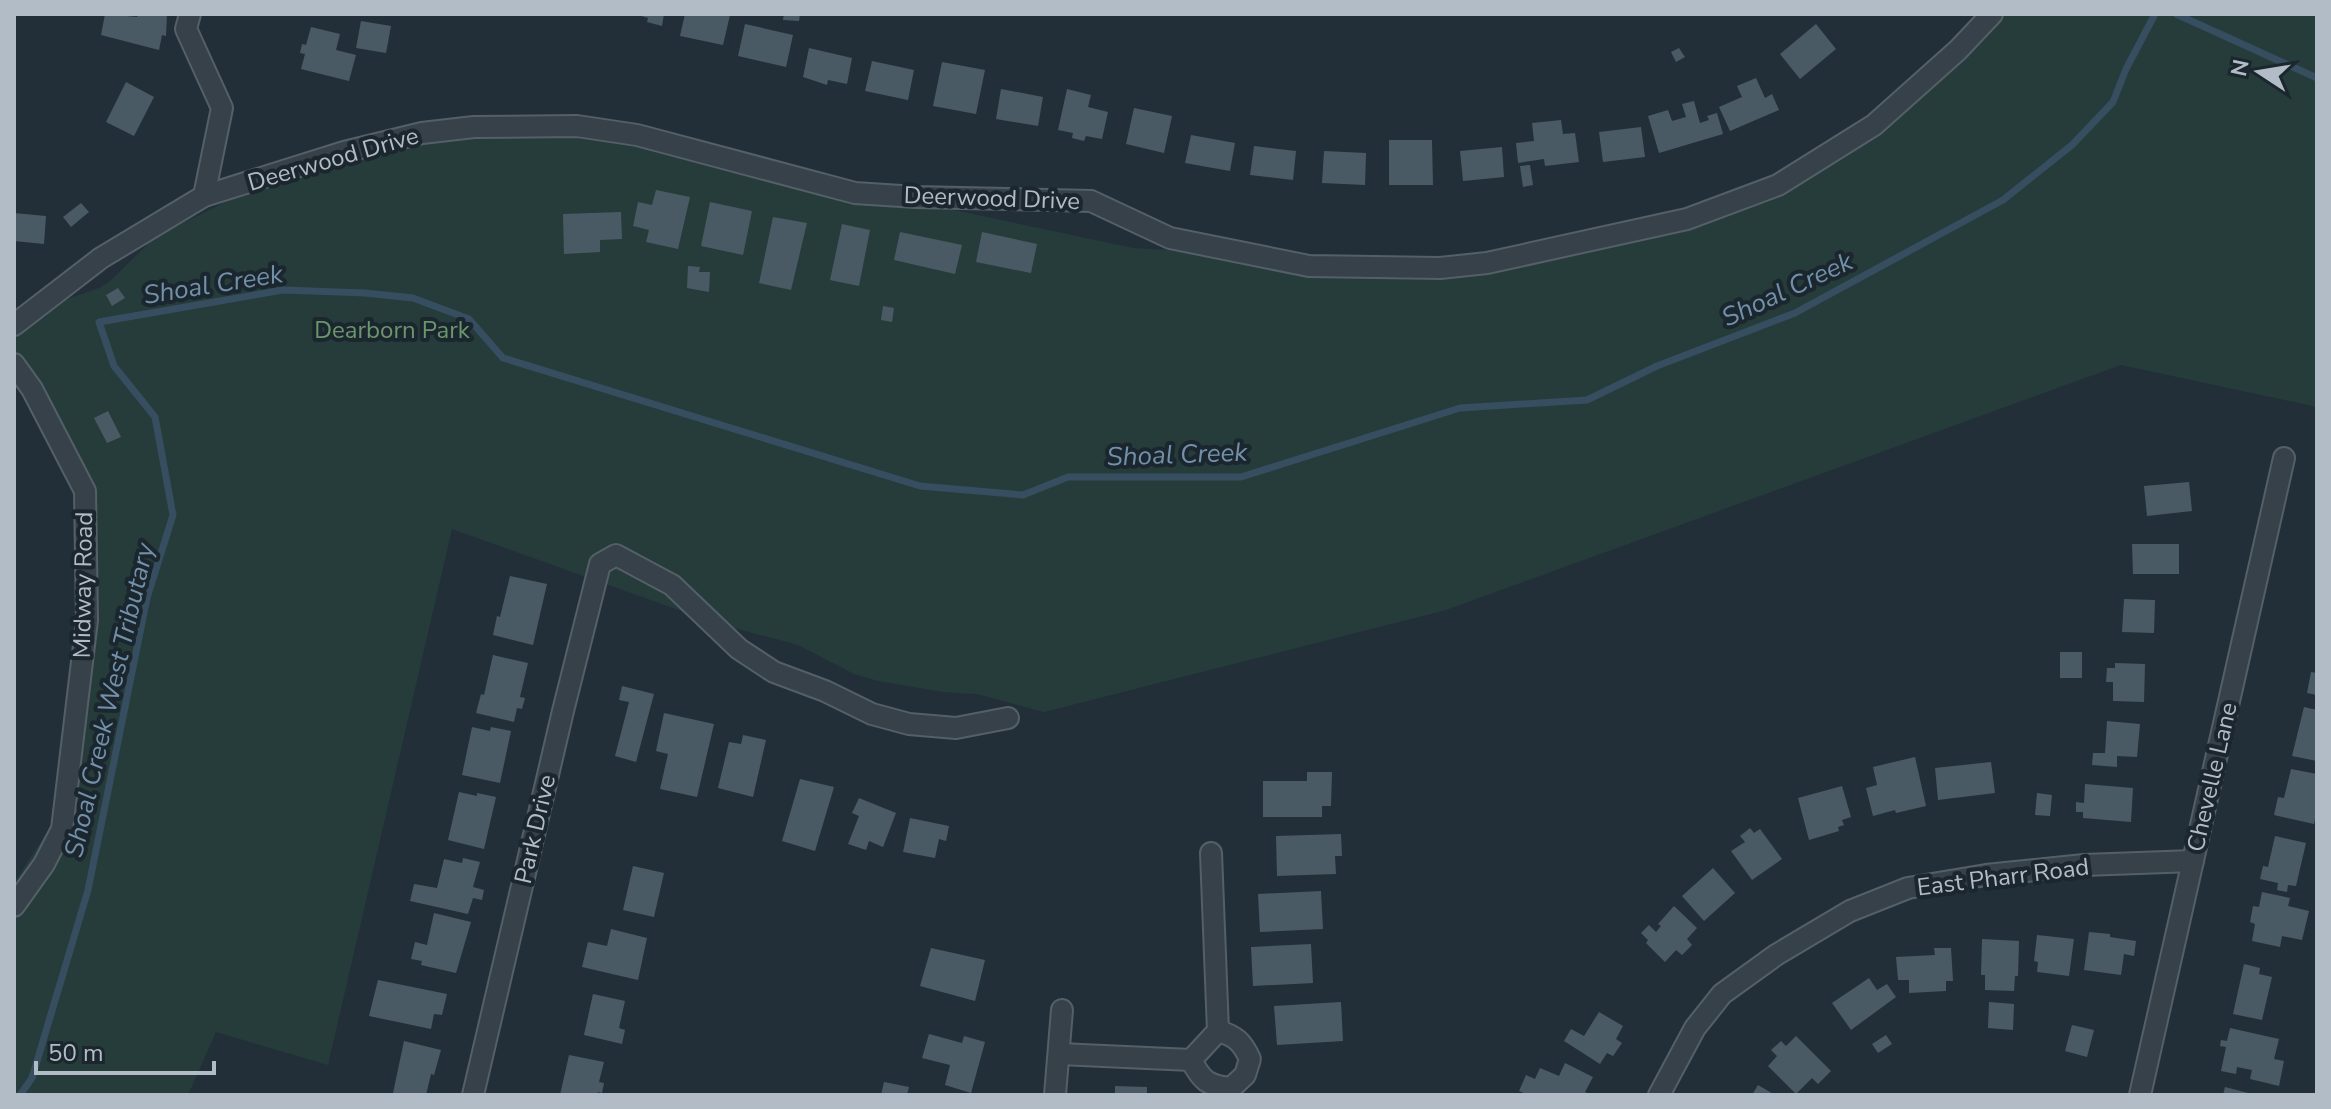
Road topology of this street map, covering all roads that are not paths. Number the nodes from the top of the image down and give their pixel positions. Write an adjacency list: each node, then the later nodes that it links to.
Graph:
1 (190, 14): 3 (street)
2 (1992, 14): 3 (street, Deerwood Drive)
3 (204, 196): 4 (street, Deerwood Drive)
4 (14, 325)
5 (14, 364): 10 (street, Midway Road)
6 (2284, 458): 9 (street, Chevelle Lane)
7 (1008, 718): 15 (street, Park Drive)
8 (1211, 853): 12 (street)
9 (2193, 861): 17 (street, East Pharr Road); 18 (street, Chevelle Lane)
10 (14, 906)
11 (1062, 1010): 13 (street)
12 (1218, 1031): 14 (street); 14 (street)
13 (1060, 1054): 14 (street); 16 (street)
14 (1191, 1060)
15 (473, 1095)
16 (1055, 1095)
17 (1659, 1095)
18 (2140, 1095)

